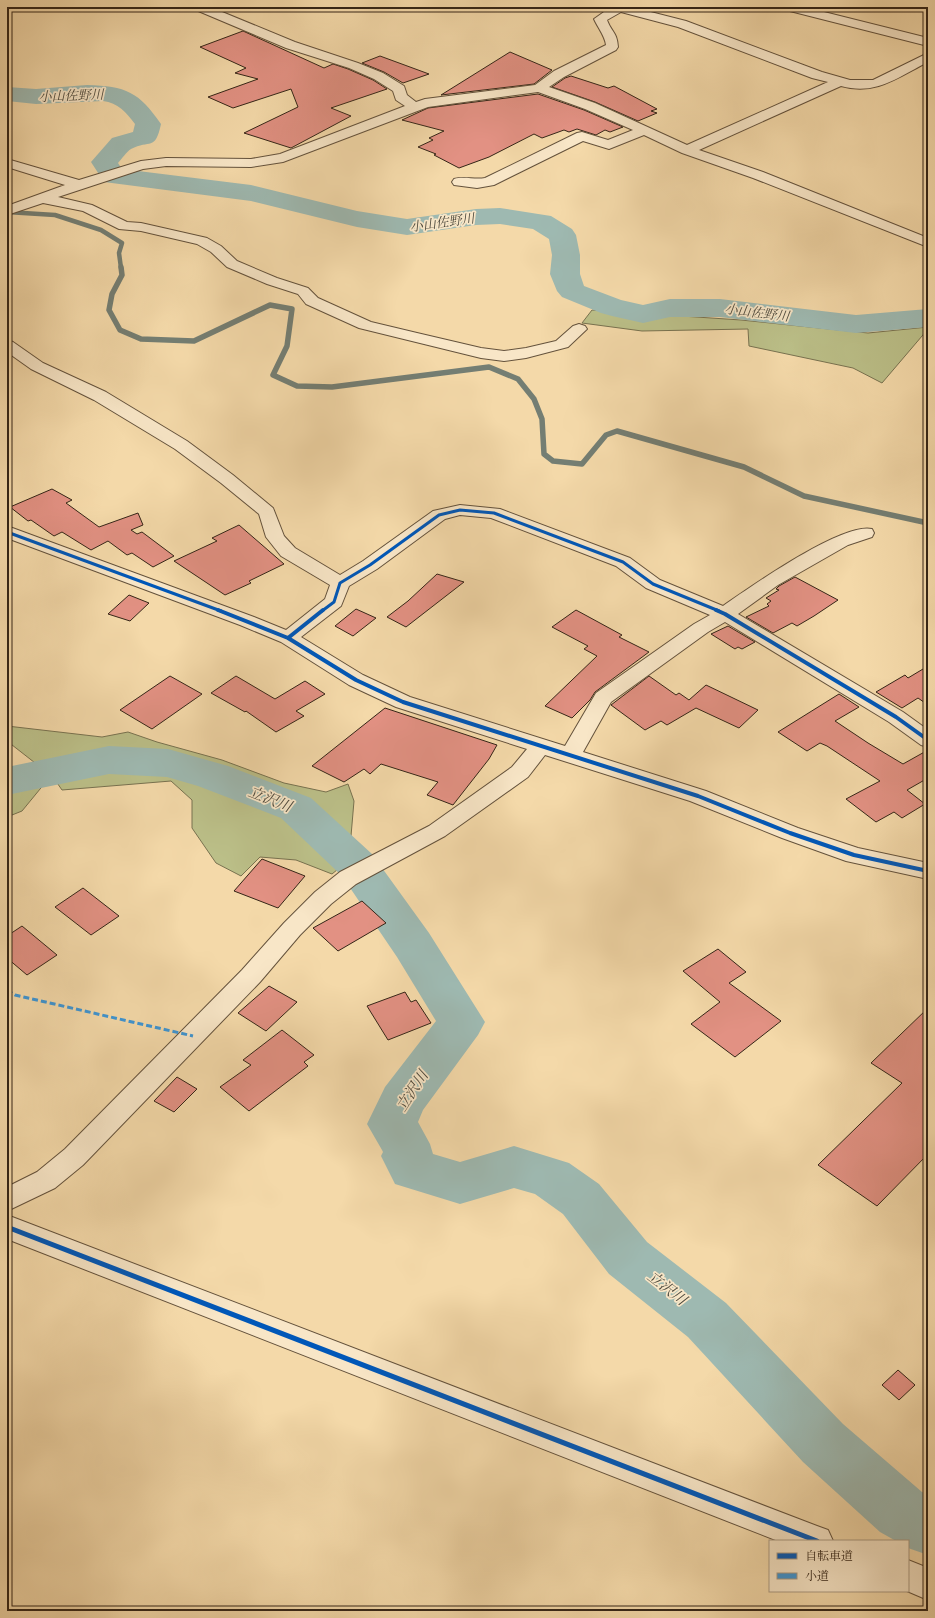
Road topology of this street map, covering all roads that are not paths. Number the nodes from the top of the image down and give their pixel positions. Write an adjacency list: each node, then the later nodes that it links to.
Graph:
1 (200, 7): 8 (street)
2 (619, 7): 6 (street); 7 (street)
3 (790, 7): 4 (street)
4 (928, 42)
5 (928, 57): 6 (street)
6 (838, 82): 10 (street)
7 (539, 88): 8 (street); 9 (street)
8 (414, 106): 13 (street)
9 (646, 130): 10 (street); 12 (street)
10 (687, 150): 16 (street)
11 (7, 163): 13 (street)
12 (459, 182)
13 (79, 185): 14 (street)
14 (45, 199): 15 (street); 17 (street)
15 (7, 211)
16 (928, 243)
17 (579, 329)
18 (7, 344): 21 (street)
19 (7, 532): 23 (street)
20 (865, 533): 22 (street)
21 (340, 583): 22 (street); 23 (street)
22 (725, 614): 24 (street); 26 (street)
23 (288, 638): 25 (street)
24 (928, 740)
25 (540, 746): 26 (street); 28 (street)
26 (571, 755): 27 (street)
27 (928, 871)
28 (7, 1200)
29 (7, 1228): 30 (street)
30 (815, 1540)
31 (909, 1576): 32 (street)
32 (928, 1584)

